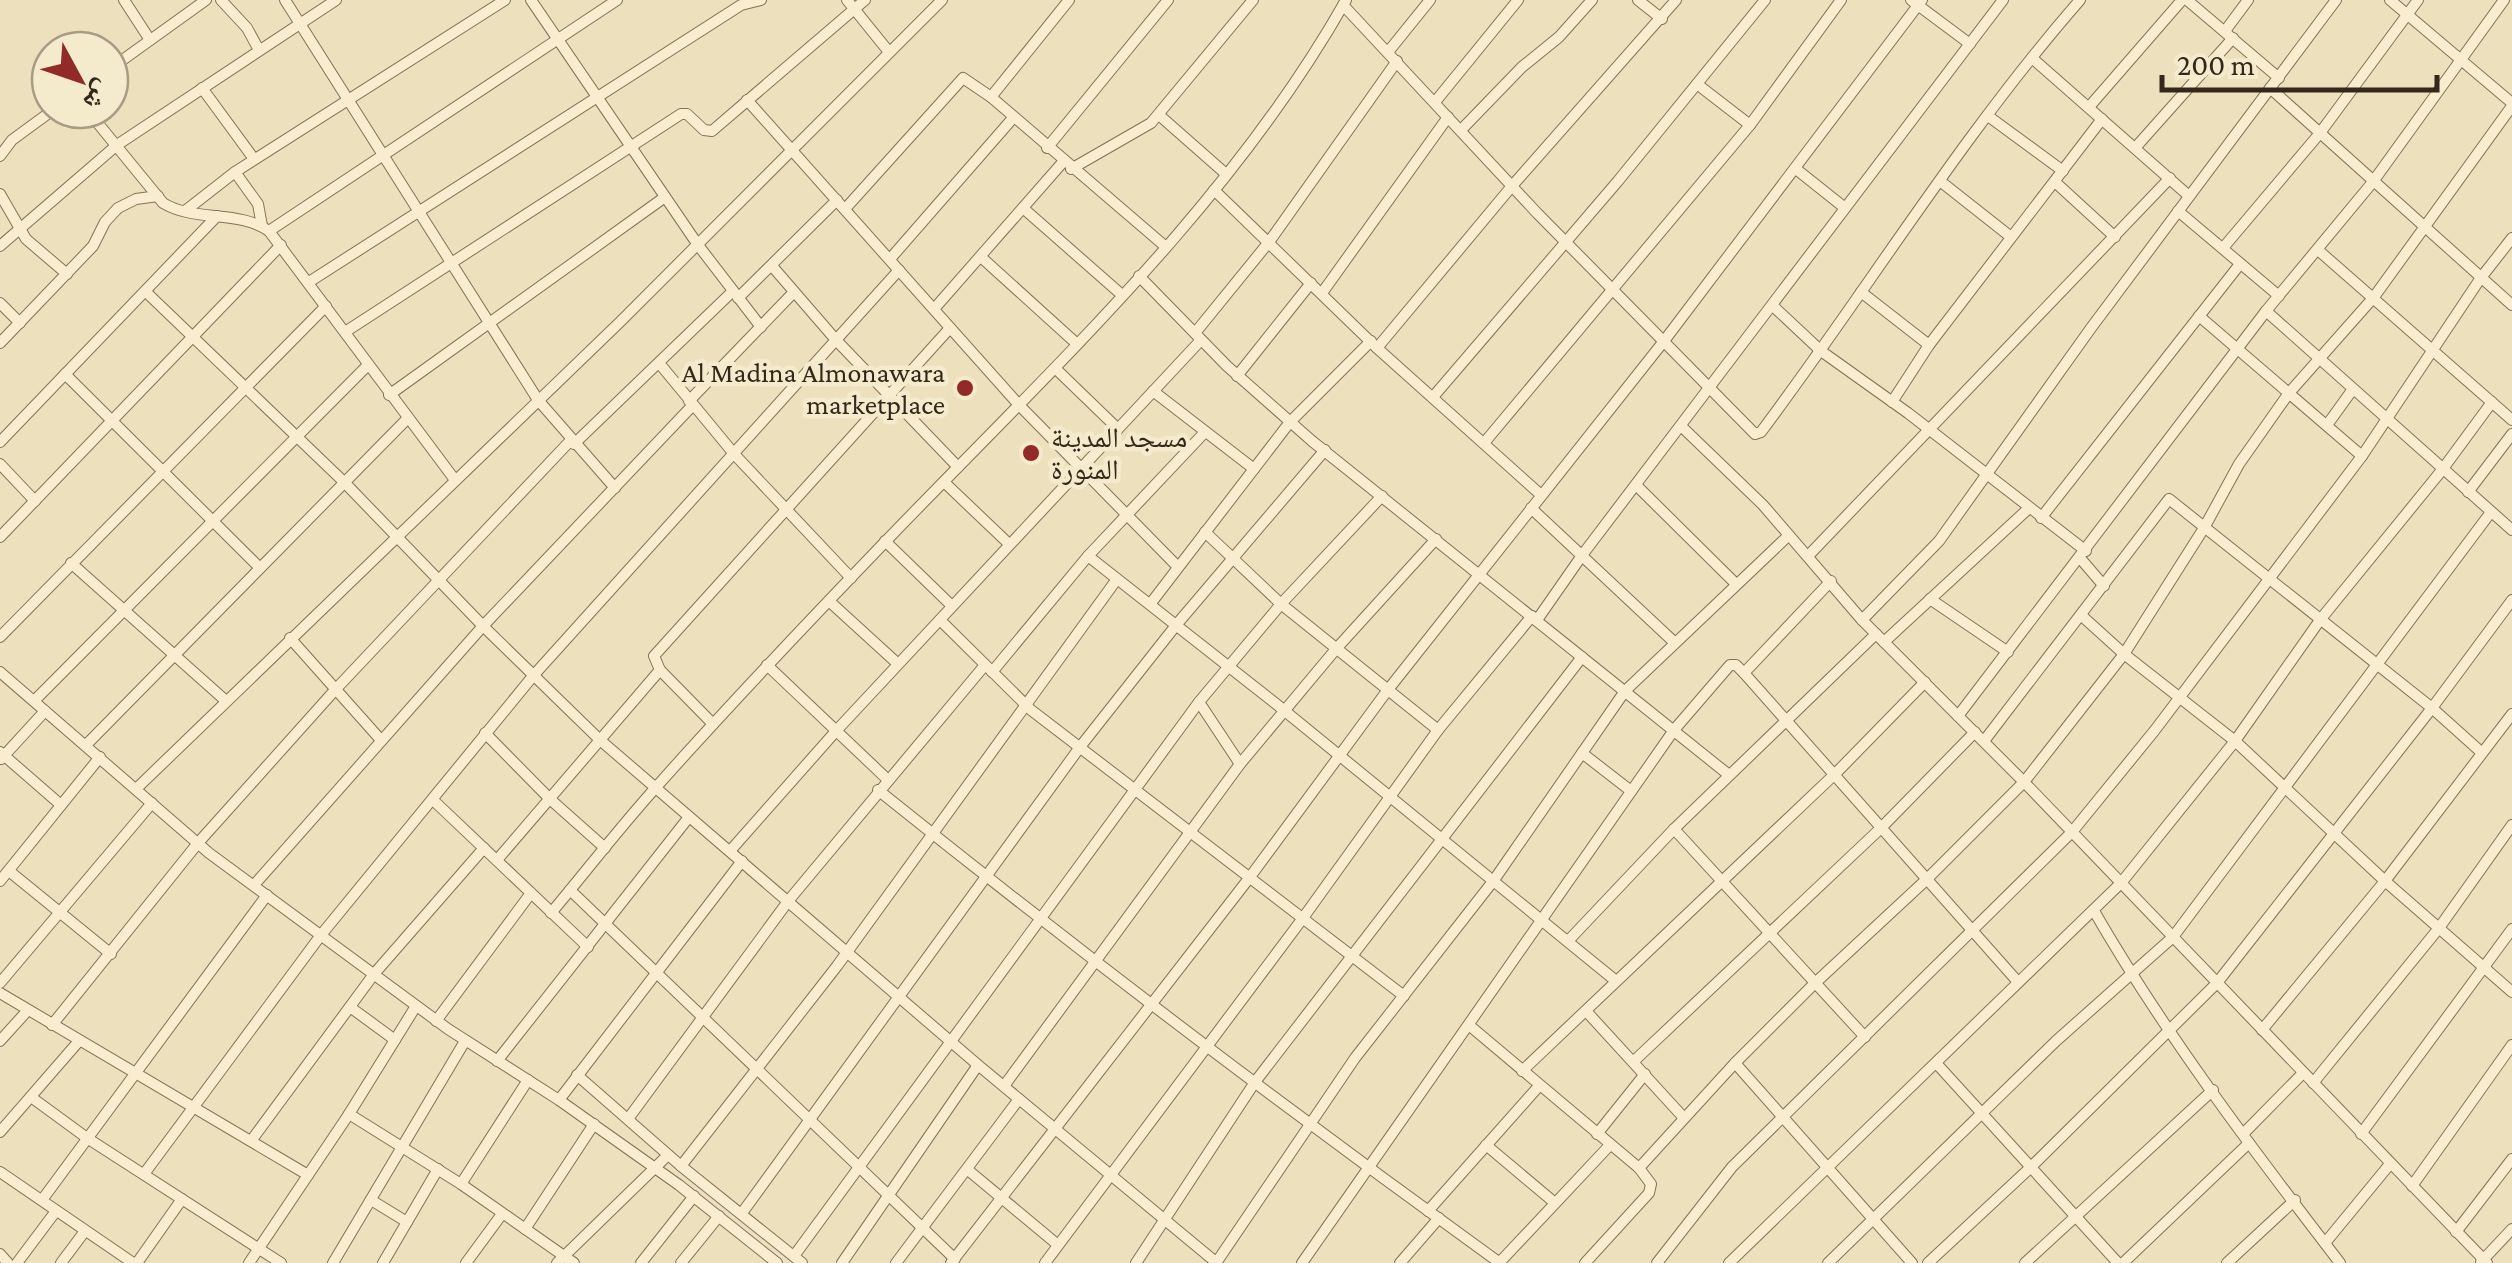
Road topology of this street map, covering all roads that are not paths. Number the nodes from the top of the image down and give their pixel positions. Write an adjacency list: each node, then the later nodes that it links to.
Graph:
1 (124, 0): 38 (street)
2 (206, 0): 38 (street)
3 (222, 0): 41 (street)
4 (285, 0): 36 (street)
5 (336, 0): 36 (street)
6 (505, 0): 53 (street)
7 (531, 0): 39 (street)
8 (617, 0): 39 (street)
9 (761, 0): 30 (street)
10 (865, 0): 33 (street)
11 (942, 0): 42 (street)
12 (1069, 0): 52 (street)
13 (1168, 0): 71 (street)
14 (1253, 0): 58 (street)
15 (1430, 0): 44 (street)
16 (1518, 0): 55 (street)
17 (1592, 0): 66 (street)
18 (1638, 0): 35 (street)
19 (1676, 0): 35 (street)
20 (1766, 0): 48 (street)
21 (1841, 0): 64 (street)
22 (2004, 0): 40 (street)
23 (2080, 0): 45 (street)
24 (2184, 0): 37 (street); 57 (street)
25 (2248, 0): 37 (street)
26 (2336, 0): 47 (street)
27 (2390, 0): 34 (street)
28 (2418, 0): 34 (street)
29 (2504, 0): 46 (street)
30 (739, 2): 51 (street)
31 (1344, 2): 44 (street); 81 (street)
32 (1917, 2): 40 (street); 78 (street)
33 (851, 5): 42 (street); 54 (street)
34 (2407, 15): 46 (street); 67 (street)
35 (1662, 19): 86 (street)
36 (300, 23): 41 (street); 53 (street)
37 (2229, 35): 47 (street); 72 (street)
38 (150, 40): 43 (street)
39 (558, 40): 51 (street); 74 (street)
40 (1970, 44): 94 (street)
41 (259, 50): 49 (street)
42 (889, 52): 73 (street)
43 (130, 54)
44 (1392, 56): 55 (street); 106 (street)
45 (2032, 58): 57 (street); 59 (street)
46 (2460, 60): 56 (street); 85 (street)
47 (2278, 78): 50 (street)
48 (1697, 84): 64 (street); 105 (street)
49 (202, 88): 69 (street); 76 (street)
50 (2270, 88): 67 (street); 90 (street)
51 (597, 96): 70 (street); 95 (street)
52 (991, 98): 61 (street); 92 (street)
53 (348, 99): 74 (street); 76 (street)
54 (747, 100): 70 (street); 73 (street)
55 (1435, 102): 60 (street)
56 (2512, 104): 101 (street)
57 (2089, 108): 62 (street)
58 (1159, 115): 77 (street); 81 (street)
59 (1988, 116): 80 (street); 83 (street)
60 (1448, 117): 66 (street); 129 (street)
61 (1013, 118): 71 (street); 114 (street)
62 (2102, 119): 72 (street); 80 (street)
63 (30, 124): 68 (street)
64 (1750, 125): 124 (street)
65 (105, 130): 69 (street)
66 (1461, 130): 86 (street)
67 (2320, 133): 85 (street); 111 (street)
68 (4, 140): 75 (street)
69 (118, 145): 89 (street); 99 (street)
70 (631, 147): 91 (street); 116 (street)
71 (1047, 148): 77 (street)
72 (2135, 148): 82 (street)
73 (792, 149): 92 (street); 107 (street)
74 (384, 155): 95 (street); 100 (street)
75 (0, 156)
76 (254, 160): 79 (street)
77 (1067, 165): 93 (street); 110 (street)
78 (1796, 169): 94 (street); 148 (street)
79 (235, 172): 96 (street); 100 (street)
80 (2063, 172): 84 (street)
81 (1226, 174): 87 (street)
82 (2170, 178): 90 (street); 103 (street)
83 (1940, 181): 102 (street); 127 (street)
84 (2055, 182): 102 (street); 103 (street)
85 (2372, 183): 101 (street); 112 (street)
86 (1512, 186): 105 (street); 151 (street)
87 (1214, 190): 106 (street); 110 (street)
88 (0, 194): 99 (street)
89 (158, 196): 96 (street); 119 (street)
90 (2189, 196): 97 (street)
91 (665, 197): 107 (street); 141 (street)
92 (841, 204): 114 (street); 117 (street)
93 (1023, 208): 113 (street); 128 (street)
94 (1844, 208): 136 (street)
95 (418, 210): 116 (street); 122 (street)
96 (185, 211): 98 (street)
97 (2178, 211): 111 (street); 199 (street)
98 (217, 216): 100 (street); 125 (street)
99 (19, 229): 109 (street); 119 (street)
100 (266, 229): 108 (street)
101 (2424, 229): 121 (street); 132 (street)
102 (2011, 237): 152 (street)
103 (2115, 237): 183 (street)
104 (2512, 238): 121 (street)
105 (1564, 241): 124 (street); 169 (street)
106 (1269, 242): 123 (street); 145 (street)
107 (698, 244): 130 (street); 170 (street)
108 (281, 245): 122 (street); 146 (street)
109 (0, 246)
110 (1166, 247): 120 (street)
111 (2223, 248): 115 (street)
112 (2318, 250): 131 (street); 132 (street)
113 (981, 257): 137 (street); 150 (street)
114 (890, 258): 118 (street)
115 (2240, 264): 131 (street); 139 (street)
116 (451, 265): 141 (street); 144 (street)
117 (772, 266): 126 (street); 130 (street)
118 (899, 270): 137 (street); 147 (street)
119 (67, 274): 140 (street)
120 (1139, 276): 128 (street); 145 (street)
121 (2480, 280): 134 (street); 154 (street)
122 (309, 282): 135 (street)
123 (1311, 283): 129 (street); 161 (street)
124 (1612, 289): 148 (street); 189 (street)
125 (146, 292): 146 (street); 160 (street)
126 (794, 292): 142 (street); 147 (street)
127 (1861, 292): 152 (street); 155 (street)
128 (1122, 294): 150 (street)
129 (1322, 294): 151 (street)
130 (736, 295): 142 (street); 157 (street)
131 (2278, 296): 138 (street)
132 (2374, 297): 154 (street); 156 (street)
133 (0, 304): 140 (street)
134 (2512, 305)
135 (326, 306): 144 (street); 162 (street)
136 (1773, 306): 155 (street); 163 (street)
137 (934, 309): 143 (street)
138 (2266, 311): 153 (street); 156 (street)
139 (2199, 316): 153 (street); 214 (street)
140 (20, 322): 149 (street)
141 (488, 324): 167 (street); 170 (street)
142 (761, 327): 173 (street)
143 (950, 328): 168 (street); 174 (street)
144 (345, 332): 158 (street)
145 (1198, 337): 161 (street); 165 (street)
146 (193, 338): 162 (street); 176 (street)
147 (836, 340): 168 (street); 191 (street)
148 (1664, 341): 163 (street); 206 (street)
149 (0, 343)
150 (1077, 344): 159 (street)
151 (1374, 344): 169 (street); 179 (street)
152 (1930, 345): 171 (street)
153 (2238, 348): 166 (street); 226 (street)
154 (2434, 350): 172 (street); 177 (street)
155 (1821, 351): 163 (street); 171 (street)
156 (2318, 358): 164 (street); 166 (street)
157 (659, 363): 173 (street); 188 (street)
158 (368, 365): 167 (street); 186 (street)
159 (1055, 368): 174 (street); 182 (street)
160 (65, 374): 176 (street); 187 (street)
161 (1238, 376): 179 (street)
162 (243, 388): 186 (street); 198 (street)
163 (1709, 389): 181 (street)
164 (2353, 389): 177 (street); 180 (street)
165 (1153, 391): 182 (street); 184 (street)
166 (2289, 393): 180 (street); 216 (street)
167 (389, 394): 175 (street)
168 (890, 396): 194 (street); 209 (street)
169 (1433, 398): 189 (street)
170 (538, 400): 188 (street); 200 (street)
171 (1892, 402): 183 (street)
172 (2492, 402): 178 (street); 197 (street)
173 (691, 403): 191 (street); 204 (street)
174 (1019, 405): 194 (street); 195 (street)
175 (407, 419): 200 (street); 201 (street)
176 (112, 420): 198 (street); 208 (street)
177 (2388, 420): 192 (street); 197 (street)
178 (2512, 420)
179 (1290, 422): 190 (street); 196 (street)
180 (2326, 425): 192 (street)
181 (1680, 426): 203 (street); 220 (street)
182 (1117, 428): 195 (street)
183 (1930, 431): 199 (street); 228 (street)
184 (1206, 432): 196 (street); 213 (street)
185 (2512, 434): 205 (street)
186 (294, 438): 201 (street); 215 (street)
187 (0, 442)
188 (573, 442): 204 (street); 235 (street)
189 (1484, 444): 206 (street)
190 (1324, 450): 207 (street); 229 (street)
191 (735, 455): 209 (street); 272 (street)
192 (2362, 456): 237 (street)
193 (0, 464): 208 (street)
194 (958, 467): 202 (street)
195 (1080, 468): 213 (street); 224 (street)
196 (1254, 469): 218 (street)
197 (2442, 470): 205 (street); 252 (street)
198 (162, 472): 215 (street); 230 (street)
199 (1986, 475): 211 (street); 251 (street)
200 (455, 480): 219 (street)
201 (344, 482): 219 (street); 231 (street)
202 (944, 482): 223 (street); 224 (street)
203 (1636, 486): 225 (street); 239 (street)
204 (614, 488): 254 (street)
205 (2468, 492): 212 (street)
206 (1541, 494): 210 (street)
207 (1382, 496): 222 (street); 245 (street)
208 (35, 501): 221 (street)
209 (785, 508): 234 (street); 269 (street)
210 (1531, 508): 225 (street); 233 (street)
211 (2028, 508): 214 (street); 241 (street)
212 (2490, 512): 217 (street); 265 (street)
213 (1125, 516): 227 (street); 232 (street)
214 (2041, 518): 226 (street)
215 (212, 522): 231 (street); 247 (street)
216 (2204, 528): 237 (street); 240 (street); 262 (street)
217 (2512, 530)
218 (1205, 532): 229 (street); 232 (street)
219 (397, 535): 235 (street); 256 (street)
220 (1788, 536): 228 (street); 239 (street)
221 (0, 538)
222 (1436, 539): 233 (street); 259 (street)
223 (885, 541): 234 (street); 246 (street)
224 (1009, 544): 246 (street)
225 (1584, 554): 249 (street); 258 (street)
226 (2083, 555): 240 (street); 260 (street)
227 (1088, 556): 236 (street); 268 (street)
228 (1808, 556): 238 (street)
229 (1233, 558): 245 (street); 253 (street)
230 (71, 563): 247 (street); 255 (street)
231 (260, 568): 261 (street)
232 (1178, 568): 244 (street)
233 (1480, 573): 249 (street); 275 (street)
234 (850, 578): 243 (street)
235 (438, 579): 254 (street); 274 (street)
236 (1117, 579): 244 (street); 281 (street)
237 (2268, 580): 252 (street); 277 (street)
238 (1831, 581): 251 (street); 271 (street)
239 (1735, 583): 258 (street)
240 (2104, 586): 248 (street)
241 (1930, 599): 257 (street); 260 (street)
242 (2512, 600): 282 (street)
243 (829, 601): 264 (street); 266 (street)
244 (1151, 603): 253 (street)
245 (1281, 604): 259 (street); 267 (street)
246 (952, 606): 250 (street)
247 (124, 609): 261 (street); 278 (street)
248 (2082, 616): 262 (street); 294 (street)
249 (1534, 618): 263 (street); 290 (street)
250 (940, 620): 264 (street); 268 (street)
251 (1862, 620): 257 (street)
252 (2320, 620): 265 (street); 297 (street)
253 (1177, 624): 267 (street); 300 (street)
254 (483, 626): 272 (street); 295 (street)
255 (0, 637)
256 (290, 638): 274 (street); 279 (street)
257 (1880, 638): 273 (street); 287 (street)
258 (1674, 642): 276 (street)
259 (1336, 649): 275 (street); 283 (street)
260 (2008, 652): 286 (street)
261 (174, 653): 279 (street); 299 (street)
262 (2124, 654): 277 (street); 310 (street)
263 (1582, 657): 276 (street); 330 (street)
264 (898, 664): 292 (street)
265 (2376, 664): 282 (street); 313 (street)
266 (767, 665): 288 (street); 292 (street)
267 (1228, 665): 280 (street); 283 (street)
268 (989, 668): 281 (street); 309 (street)
269 (660, 670): 288 (street); 296 (street)
270 (0, 672): 278 (street)
271 (1744, 673): 287 (street); 291 (street)
272 (533, 676): 293 (street); 296 (street)
273 (1925, 682): 286 (street); 307 (street)
274 (335, 690): 295 (street); 331 (street)
275 (1387, 691): 290 (street); 304 (street)
276 (1625, 691): 291 (street); 302 (street)
277 (2180, 696): 297 (street); 327 (street)
278 (34, 701): 284 (street)
279 (226, 702): 312 (street)
280 (1199, 702): 306 (street); 315 (street)
281 (1026, 705): 300 (street); 328 (street)
282 (2432, 708): 301 (street); 329 (street)
283 (1284, 710): 304 (street); 306 (street)
284 (46, 711): 299 (street); 303 (street)
285 (2512, 714): 289 (street)
286 (1958, 716): 294 (street)
287 (1786, 720): 307 (street); 308 (street)
288 (714, 724): 311 (street)
289 (2501, 729): 298 (street); 301 (street)
290 (1438, 730): 317 (street)
291 (1674, 730): 308 (street); 316 (street)
292 (836, 731): 309 (street); 334 (street)
293 (486, 733): 318 (street); 319 (street)
294 (1979, 737): 310 (street); 324 (street)
295 (380, 739): 346 (street)
296 (600, 740): 311 (street); 319 (street)
297 (2235, 740): 313 (street); 345 (street)
298 (2512, 740)
299 (86, 744): 305 (street)
300 (1080, 747): 315 (street); 338 (street)
301 (2480, 752): 342 (street)
302 (1582, 753): 316 (street); 340 (street)
303 (1, 756): 321 (street)
304 (1339, 756): 317 (street); 339 (street)
305 (100, 757): 312 (street); 321 (street)
306 (1240, 764): 326 (street)
307 (1836, 773): 324 (street); 344 (street)
308 (1729, 775): 325 (street)
309 (887, 779): 314 (street)
310 (2024, 782): 327 (street); 341 (street)
311 (655, 788): 322 (street); 333 (street)
312 (136, 789): 320 (street)
313 (2285, 789): 329 (street); 363 (street)
314 (878, 790): 328 (street); 350 (street)
315 (1134, 790): 326 (street); 355 (street)
316 (1632, 791): 356 (street)
317 (1391, 797): 330 (street); 354 (street)
318 (433, 800): 332 (street); 362 (street)
319 (551, 800): 333 (street); 335 (street)
320 (152, 803): 331 (street); 352 (street)
321 (61, 806): 337 (street)
322 (690, 817): 334 (street); 357 (street)
323 (2512, 825): 358 (street)
324 (1881, 828): 341 (street); 361 (street)
325 (1674, 829): 344 (street); 364 (street)
326 (1191, 832): 339 (street); 369 (street)
327 (2072, 832): 345 (street); 360 (street)
328 (932, 834): 338 (street); 366 (street)
329 (2334, 834): 342 (street); 377 (street)
330 (1441, 838): 340 (street); 368 (street)
331 (198, 843): 346 (street); 367 (street)
332 (484, 848): 335 (street); 372 (street)
333 (605, 848): 347 (street)
334 (730, 851): 336 (street)
335 (497, 860): 348 (street)
336 (742, 861): 350 (street); 371 (street)
337 (9, 871): 343 (street); 352 (street)
338 (985, 876): 355 (street); 381 (street)
339 (1250, 877): 354 (street); 383 (street)
340 (1494, 880): 356 (street); 382 (street)
341 (1926, 880): 360 (street); 378 (street)
342 (2384, 881): 358 (street); 393 (street)
343 (0, 882)
344 (1720, 882): 361 (street); 374 (street)
345 (2122, 883): 351 (street); 363 (street)
346 (254, 885): 349 (street)
347 (570, 890): 353 (street); 357 (street)
348 (531, 894): 353 (street); 389 (street)
349 (267, 895): 362 (street); 410 (street)
350 (789, 900): 366 (street); 388 (street)
351 (2094, 911): 373 (street); 375 (street)
352 (60, 912): 367 (street); 376 (street)
353 (551, 913): 365 (street)
354 (1303, 918): 368 (street); 400 (street)
355 (1042, 919): 369 (street); 399 (street)
356 (1542, 920): 364 (street); 391 (street)
357 (606, 925): 365 (street); 371 (street)
358 (2439, 928): 370 (street); 415 (street)
359 (2512, 929): 370 (street)
360 (1973, 931): 375 (street); 394 (street)
361 (1768, 934): 378 (street); 403 (street)
362 (321, 935): 372 (street); 422 (street)
363 (2174, 937): 373 (street); 377 (street)
364 (1568, 941): 374 (street)
365 (588, 947): 402 (street)
366 (846, 952): 381 (street); 407 (street)
367 (111, 954): 390 (street)
368 (1351, 956): 382 (street); 414 (street)
369 (1096, 960): 383 (street); 416 (street)
370 (2482, 966): 379 (street); 434 (street)
371 (655, 973): 388 (street); 411 (street)
372 (374, 974): 384 (street); 385 (street)
373 (2130, 974): 392 (street); 423 (street)
374 (1616, 981): 387 (street)
375 (2018, 982): 405 (street)
376 (0, 983)
377 (2217, 983): 392 (street); 393 (street)
378 (1814, 984): 394 (street); 404 (street)
379 (2512, 992)
380 (0, 993): 386 (street)
381 (896, 996): 399 (street); 428 (street)
382 (1404, 996): 429 (street)
383 (1154, 1003): 400 (street); 431 (street)
384 (416, 1006): 389 (street); 395 (street)
385 (350, 1007): 395 (street); 437 (street)
386 (28, 1010): 390 (street); 398 (street)
387 (1586, 1011): 403 (street); 408 (street)
388 (702, 1019): 407 (street); 427 (street)
389 (436, 1020): 397 (street)
390 (52, 1025): 396 (street)
391 (1470, 1026): 408 (street); 445 (street)
392 (2171, 1030): 418 (street); 450 (street)
393 (2262, 1030): 409 (street)
394 (1864, 1037): 425 (street)
395 (394, 1040): 424 (street)
396 (79, 1041): 410 (street); 419 (street)
397 (466, 1041): 402 (street); 440 (street)
398 (0, 1042)
399 (951, 1042): 406 (street); 448 (street)
400 (1209, 1045): 414 (street); 456 (street)
401 (2512, 1045): 458 (street)
402 (498, 1061): 413 (street)
403 (1634, 1061): 412 (street)
404 (1735, 1062): 425 (street); 426 (street)
405 (1936, 1063): 423 (street); 446 (street)
406 (978, 1065): 416 (street); 460 (street)
407 (755, 1068): 428 (street); 444 (street)
408 (1522, 1071): 417 (street)
409 (2304, 1073): 415 (street); 436 (street)
410 (134, 1074): 422 (street); 435 (street)
411 (577, 1074): 421 (street); 427 (street)
412 (1646, 1074): 426 (street); 433 (street)
413 (528, 1080): 421 (street); 457 (street)
414 (1256, 1082): 429 (street); 475 (street)
415 (2313, 1084): 434 (street)
416 (1004, 1086): 420 (street)
417 (1539, 1086): 433 (street); 438 (street)
418 (2212, 1090): 436 (street); 472 (street)
419 (31, 1097): 432 (street); 435 (street)
420 (1018, 1099): 431 (street); 452 (street)
421 (559, 1100): 430 (street)
422 (194, 1108): 437 (street); 454 (street)
423 (1981, 1113): 450 (street); 474 (street)
424 (349, 1114): 440 (street); 455 (street)
425 (1784, 1116): 446 (street); 515 (street)
426 (1684, 1118): 449 (street)
427 (628, 1119): 441 (street)
428 (807, 1120): 448 (street); 469 (street)
429 (1310, 1123): 445 (street); 510 (street)
430 (594, 1124): 447 (street); 477 (street)
431 (1055, 1130): 456 (street); 461 (street)
432 (0, 1132)
433 (1597, 1134): 439 (street)
434 (2362, 1134): 443 (street)
435 (86, 1138): 454 (street); 463 (street)
436 (2246, 1138): 465 (street); 521 (street)
437 (251, 1141): 455 (street)
438 (1486, 1145): 466 (street); 467 (street)
439 (1610, 1145): 449 (street); 466 (street)
440 (402, 1146): 451 (street); 464 (street)
441 (668, 1154): 444 (street); 447 (street)
442 (2512, 1159): 482 (street)
443 (2390, 1164): 458 (street); 484 (street)
444 (681, 1166): 469 (street)
445 (1369, 1166): 467 (street); 511 (street)
446 (1827, 1166): 474 (street); 516 (street)
447 (655, 1167): 459 (street); 490 (street)
448 (859, 1167): 460 (street); 489 (street)
449 (1639, 1168): 514 (street)
450 (2030, 1168): 472 (street); 519 (street)
451 (438, 1169): 457 (street); 476 (street)
452 (968, 1170): 461 (street); 480 (street)
453 (0, 1172): 463 (street)
454 (144, 1174): 462 (street)
455 (308, 1175): 486 (street)
456 (1109, 1175): 475 (street); 485 (street)
457 (460, 1184): 470 (street)
458 (2412, 1186): 482 (street)
459 (694, 1196): 471 (street); 503 (street)
460 (888, 1196): 480 (street); 506 (street)
461 (1002, 1198): 485 (street); 491 (street)
462 (182, 1199): 486 (street); 497 (street)
463 (42, 1200): 468 (street)
464 (371, 1200): 476 (street); 500 (street)
465 (2295, 1200): 484 (street); 522 (street)
466 (1555, 1204): 513 (street)
467 (1428, 1210): 473 (street)
468 (56, 1211): 478 (street); 495 (street)
469 (742, 1212): 479 (street)
470 (502, 1214): 477 (street); 502 (street)
471 (719, 1216): 483 (street); 504 (street)
472 (2074, 1216): 520 (street); 521 (street)
473 (1439, 1218): 512 (street); 513 (street)
474 (1874, 1219): 517 (street); 518 (street)
475 (1165, 1220): 509 (street); 510 (street)
476 (406, 1222): 501 (street)
477 (524, 1229): 490 (street)
478 (85, 1230): 496 (street); 497 (street)
479 (762, 1230): 483 (street); 489 (street)
480 (924, 1230): 491 (street); 507 (street)
481 (2512, 1230): 493 (street)
482 (2456, 1232): 493 (street)
483 (750, 1242): 488 (street)
484 (2325, 1243): 492 (street)
485 (1058, 1245): 508 (street)
486 (258, 1249): 498 (street); 499 (street)
487 (0, 1254): 494 (street)
488 (761, 1258): 505 (street)
489 (798, 1260)
490 (565, 1261)
491 (953, 1261)
492 (2334, 1261)
493 (2484, 1262)
494 (8, 1263)
495 (17, 1263)
496 (60, 1263)
497 (135, 1263)
498 (249, 1263)
499 (280, 1263)
500 (333, 1263)
501 (382, 1263)
502 (466, 1263)
503 (641, 1263)
504 (681, 1263)
505 (776, 1263)
506 (842, 1263)
507 (896, 1263)
508 (1045, 1263)
509 (1136, 1263)
510 (1217, 1263)
511 (1302, 1263)
512 (1400, 1263)
513 (1500, 1263)
514 (1586, 1263)
515 (1657, 1263)
516 (1729, 1263)
517 (1828, 1263)
518 (1912, 1263)
519 (1928, 1263)
520 (2025, 1263)
521 (2121, 1263)
522 (2227, 1263)

